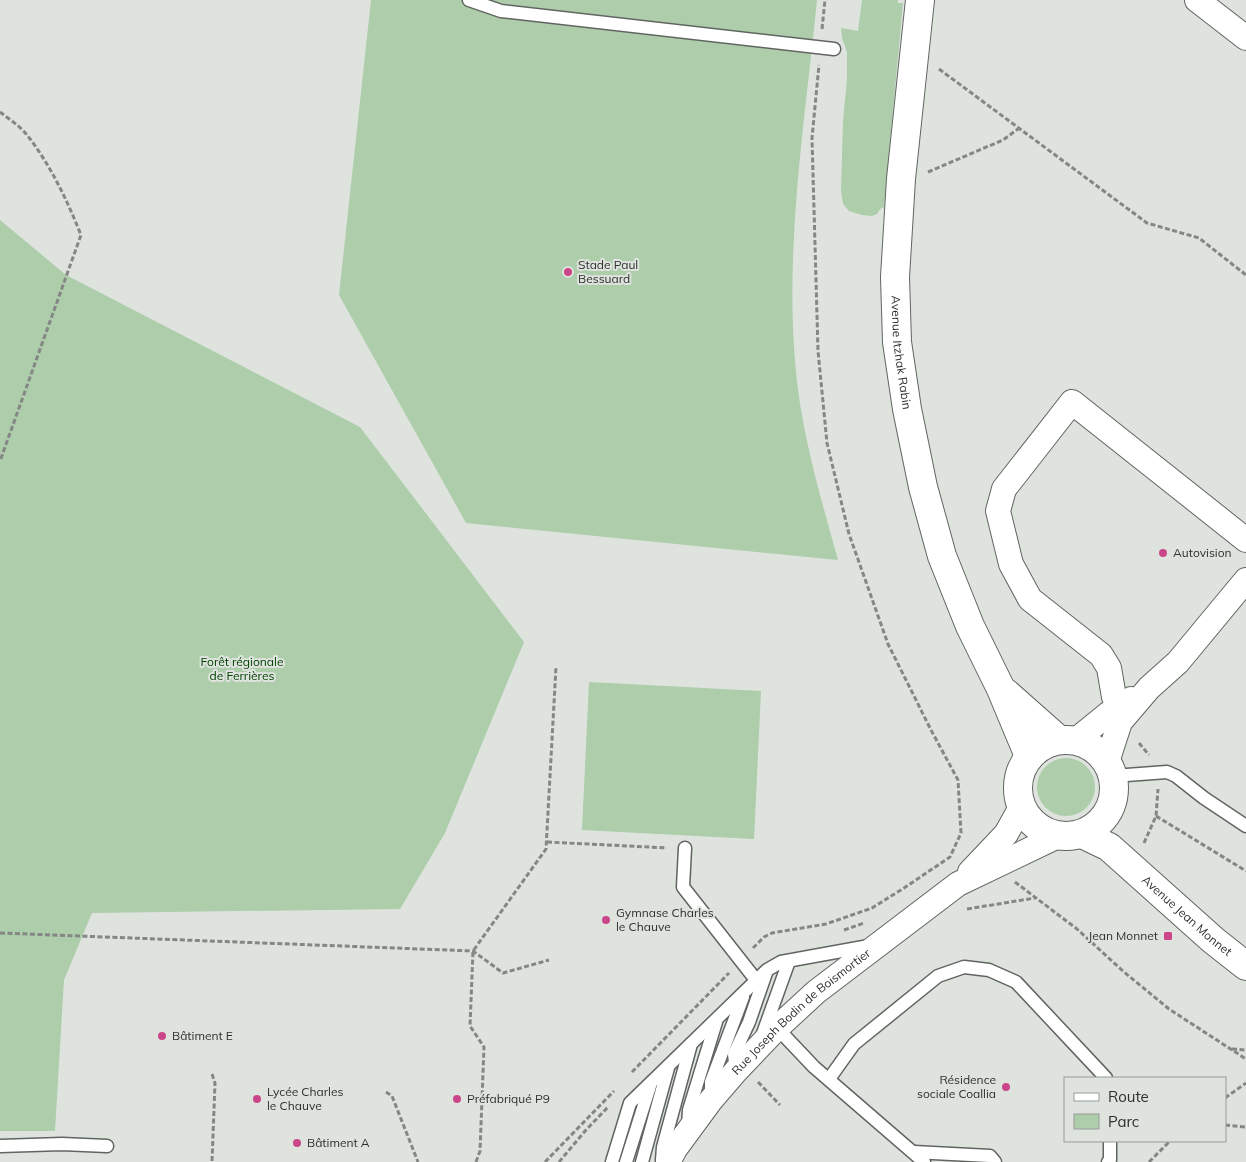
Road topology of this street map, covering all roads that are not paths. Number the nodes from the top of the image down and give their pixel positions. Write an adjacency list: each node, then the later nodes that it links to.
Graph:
1 (469, 0): 5 (lane)
2 (920, 0): 9 (main road, Avenue Itzhak Rabin)
3 (1197, 0): 4 (street)
4 (1246, 38)
5 (834, 49)
6 (1246, 540): 10 (street)
7 (1246, 580): 8 (street)
8 (1150, 688): 10 (street); 13 (street)
9 (1001, 689): 11 (main road, Avenue Itzhak Rabin); 12 (main road, Avenue Itzhak Rabin)
10 (1118, 706): 11 (street)
11 (1067, 740): 12 (main road); 13 (main road)
12 (1029, 756): 14 (main road)
13 (1110, 769): 15 (main road); 16 (lane)
14 (1021, 807): 17 (main road); 20 (street, Rue Joseph Bodin de Boismortier)
15 (1109, 809): 17 (main road); 19 (main road, Avenue Jean Monnet)
16 (1246, 826)
17 (1070, 835): 19 (main road, Avenue Jean Monnet); 20 (street, Rue Joseph Bodin de Boismortier)
18 (685, 848): 25 (lane)
19 (1130, 864): 23 (main road, Avenue Jean Monnet)
20 (958, 884): 21 (street, Rue Joseph Bodin de Boismortier)
21 (879, 944): 22 (lane); 28 (street, Rue Joseph Bodin de Boismortier)
22 (789, 961): 24 (lane); 30 (lane)
23 (1246, 966)
24 (767, 970): 25 (lane); 32 (lane)
25 (756, 980): 26 (lane)
26 (744, 992): 27 (lane); 36 (lane)
27 (717, 1019): 29 (lane); 37 (lane)
28 (777, 1028): 30 (street, Rue Joseph Bodin de Boismortier); 34 (lane)
29 (691, 1044): 31 (lane); 45 (lane)
30 (759, 1047): 32 (street, Rue Joseph Bodin de Boismortier)
31 (669, 1066): 35 (lane); 44 (lane)
32 (736, 1071): 36 (street, Rue Joseph Bodin de Boismortier)
33 (1105, 1077): 34 (lane)
34 (829, 1079): 41 (lane)
35 (651, 1084): 42 (lane); 43 (lane)
36 (711, 1100): 37 (street, Rue Joseph Bodin de Boismortier)
37 (687, 1133): 46 (street, Rue Joseph Bodin de Boismortier)
38 (1110, 1142): 49 (lane)
39 (0, 1146): 40 (lane)
40 (107, 1146)
41 (914, 1152): 47 (lane); 48 (lane)
42 (612, 1162)
43 (626, 1162)
44 (642, 1162)
45 (662, 1162)
46 (668, 1162)
47 (924, 1162)
48 (995, 1162)
49 (1108, 1162)

